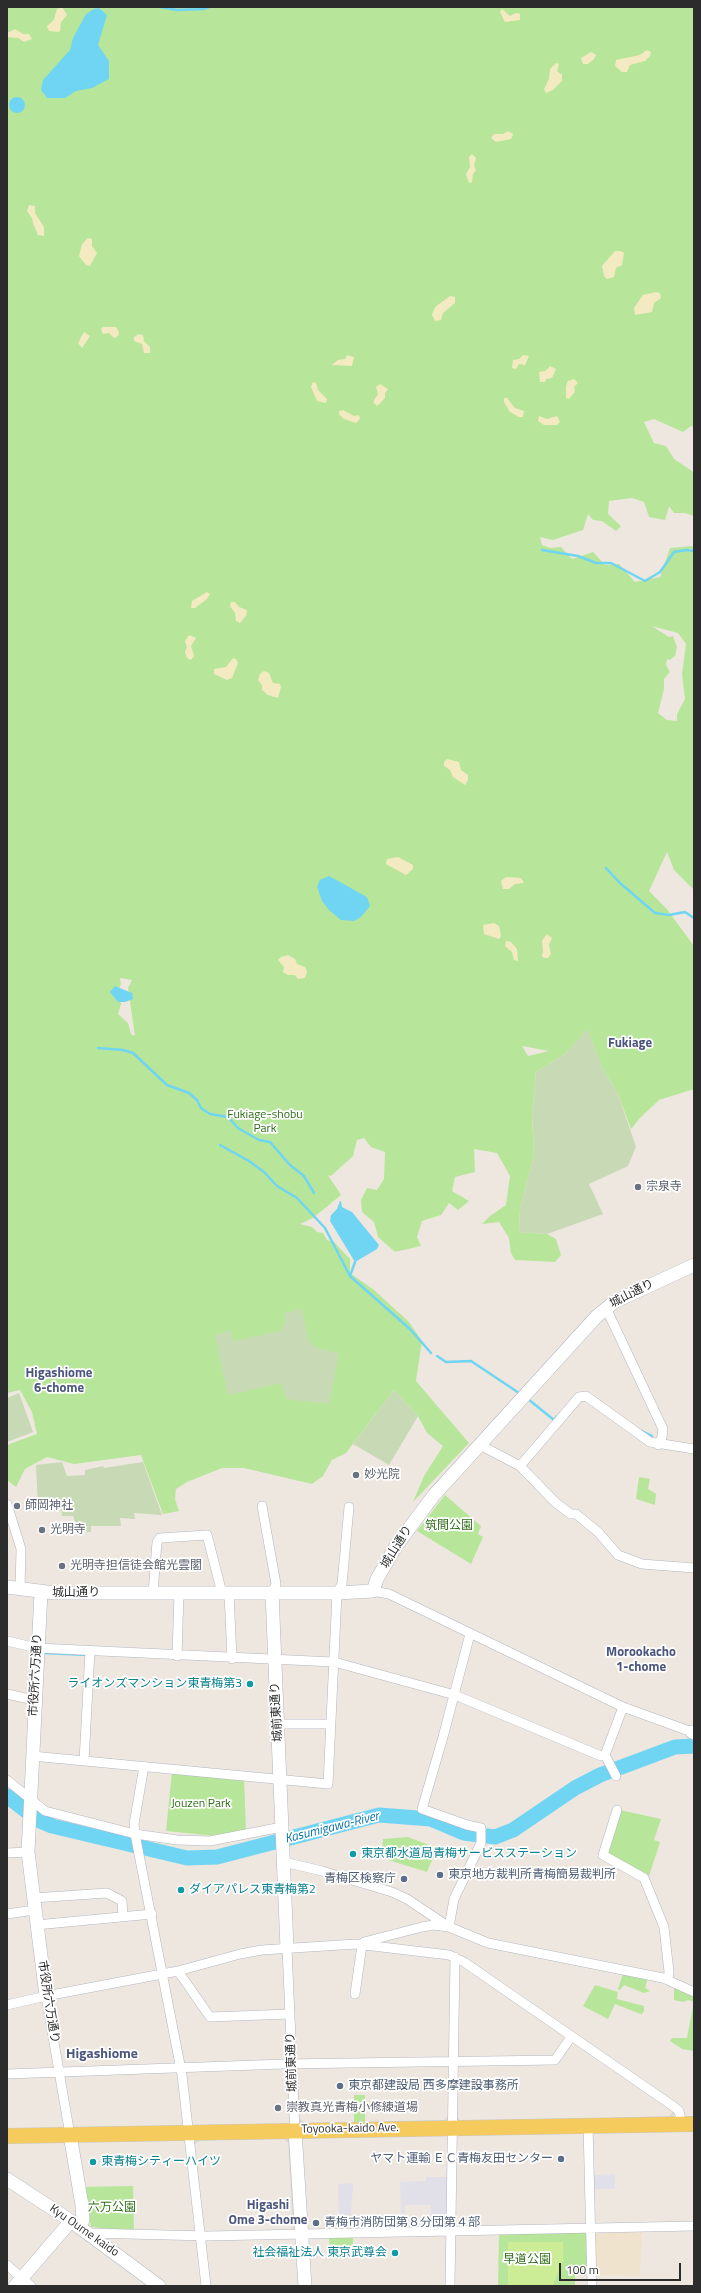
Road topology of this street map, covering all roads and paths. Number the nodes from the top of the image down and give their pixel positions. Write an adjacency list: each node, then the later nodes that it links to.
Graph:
1 (694, 1264): 2 (street, 城山通り)
2 (606, 1308): 3 (street, 城山通り); 4 (street)
3 (480, 1445): 6 (street); 13 (street, 城山通り)
4 (658, 1445): 5 (street); 6 (street)
5 (694, 1449)
6 (520, 1466): 10 (street)
7 (7, 1504): 12 (street)
8 (262, 1506): 18 (street)
9 (349, 1507): 19 (street)
10 (694, 1568)
11 (7, 1587): 12 (street, 城山通り)
12 (20, 1590): 14 (street, 城山通り)
13 (373, 1591): 19 (street, 城山通り); 20 (street)
14 (41, 1592): 15 (street, 城山通り); 22 (street, 市役所六万通り)
15 (153, 1593): 16 (street, 城山通り); 17 (street)
16 (179, 1593): 17 (street, 城山通り); 24 (street)
17 (225, 1593): 18 (street, 城山通り); 25 (street)
18 (272, 1593): 19 (street, 城山通り); 26 (street, 城前東通り)
19 (337, 1593): 27 (street)
20 (470, 1634): 29 (street); 31 (street)
21 (7, 1640): 22 (street)
22 (37, 1651): 23 (street); 30 (street, 市役所六万通り)
23 (90, 1654): 24 (street); 37 (street)
24 (177, 1656): 25 (street)
25 (232, 1659): 26 (street)
26 (275, 1660): 27 (street); 32 (street, 城前東通り)
27 (334, 1662): 29 (street); 33 (street)
28 (7, 1694): 30 (street)
29 (455, 1695): 35 (street); 54 (street)
30 (34, 1700): 36 (street, 市役所六万通り)
31 (623, 1707): 34 (street); 35 (street)
32 (277, 1724): 33 (street); 41 (street, 城前東通り)
33 (331, 1724): 41 (street)
34 (693, 1732)
35 (605, 1755): 39 (street)
36 (32, 1756): 37 (street); 42 (street, 市役所六万通り)
37 (84, 1761): 38 (street)
38 (144, 1766): 41 (street); 45 (street)
39 (616, 1776)
40 (7, 1780): 42 (street)
41 (281, 1780): 44 (street, 城前東通り)
42 (29, 1803): 45 (street); 46 (street, 市役所六万通り)
43 (617, 1810): 60 (street)
44 (282, 1829): 45 (street); 48 (street, 城前東通り)
45 (136, 1836): 51 (street)
46 (28, 1852): 47 (street); 49 (street, 市役所六万通り)
47 (7, 1853)
48 (284, 1862): 54 (street); 56 (street, 城前東通り)
49 (34, 1904): 50 (street); 52 (street); 53 (street, 市役所六万通り)
50 (7, 1914)
51 (152, 1914): 52 (street); 59 (street)
52 (123, 1916): 53 (street)
53 (36, 1925): 63 (street, 市役所六万通り)
54 (449, 1927): 55 (street); 60 (street)
55 (359, 1945): 56 (street); 57 (street); 62 (street)
56 (287, 1948): 58 (street); 65 (street, 城前東通り)
57 (455, 1957): 66 (street); 67 (street)
58 (178, 1971): 59 (street); 65 (street)
59 (163, 1974): 63 (street); 69 (street)
60 (668, 1979): 61 (street)
61 (694, 1992)
62 (355, 1994)
63 (46, 1996): 64 (street); 70 (street, 市役所六万通り)
64 (7, 2005)
65 (290, 2014): 68 (street, 城前東通り)
66 (571, 2037): 67 (street); 72 (street)
67 (453, 2062): 68 (street); 74 (street)
68 (292, 2064): 69 (street); 75 (street, 城前東通り)
69 (181, 2067): 70 (street); 76 (street)
70 (59, 2071): 71 (street); 77 (street, 市役所六万通り)
71 (7, 2074)
72 (688, 2124): 73 (main road, Toyooka-kaido Ave.)
73 (588, 2126): 74 (main road, Toyooka-kaido Ave.); 82 (street)
74 (452, 2128): 75 (main road, Toyooka-kaido Ave.); 83 (street)
75 (295, 2131): 76 (main road, Toyooka-kaido Ave.); 84 (street, 城前東通り)
76 (190, 2132): 77 (main road, Toyooka-kaido Ave.); 85 (street)
77 (70, 2135): 78 (main road, Toyooka-kaido Ave.); 81 (street, 市役所六万通り)
78 (7, 2136)
79 (7, 2179): 81 (street, Kyu Oume kaido)
80 (694, 2226): 82 (street)
81 (79, 2227): 85 (street); 87 (street); 88 (street, Kyu Oume kaido)
82 (591, 2229): 83 (street); 92 (street)
83 (450, 2231): 84 (street); 91 (street)
84 (302, 2234): 85 (street); 90 (street, 城前東通り)
85 (201, 2236): 89 (street)
86 (7, 2265): 87 (street)
87 (23, 2283)
88 (159, 2286)
89 (206, 2286)
90 (305, 2286)
91 (450, 2286)
92 (592, 2286)

